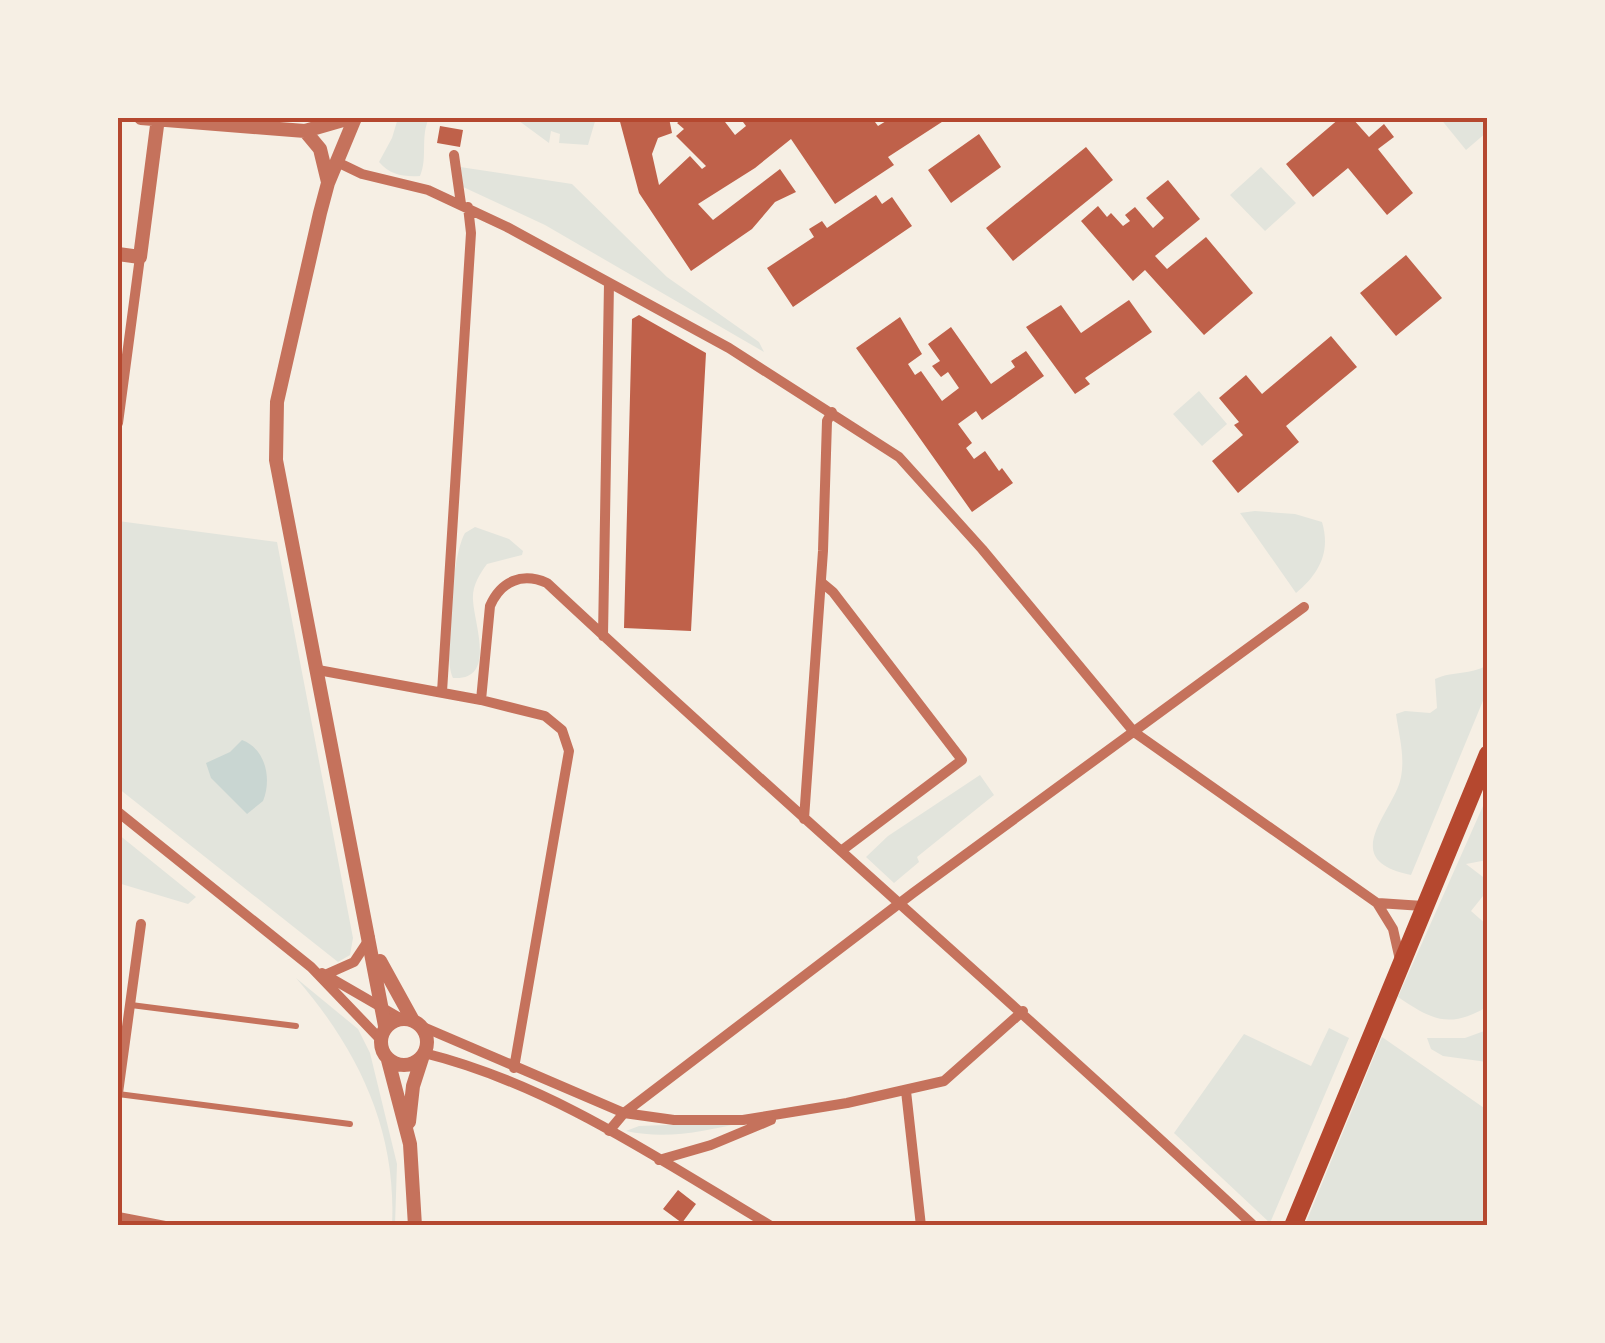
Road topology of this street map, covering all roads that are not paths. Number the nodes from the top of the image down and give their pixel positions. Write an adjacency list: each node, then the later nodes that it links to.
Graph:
1 (141, 118): 3 (street)
2 (353, 118): 4 (street); 6 (street)
3 (158, 119): 4 (street); 10 (street)
4 (305, 131): 7 (street)
5 (454, 155): 8 (street)
6 (337, 162): 7 (street); 8 (street)
7 (328, 183): 18 (street)
8 (465, 206): 11 (street); 19 (street)
9 (118, 254): 10 (street)
10 (140, 257): 12 (street)
11 (610, 283): 13 (street); 17 (street)
12 (119, 405): 14 (street)
13 (832, 412): 15 (street); 21 (street)
14 (118, 423)
15 (821, 582): 24 (street); 25 (street)
16 (1304, 608): 21 (street)
17 (602, 636): 20 (street); 24 (street)
18 (318, 670): 19 (street); 29 (street)
19 (442, 692): 20 (street)
20 (481, 700): 41 (street)
21 (1134, 732): 26 (street); 44 (street)
22 (1488, 754): 27 (main road)
23 (118, 812): 31 (street)
24 (804, 819): 25 (street)
25 (841, 851): 35 (street)
26 (1377, 903): 27 (street); 30 (street)
27 (1423, 906): 30 (main road)
28 (141, 924): 33 (street)
29 (370, 937): 31 (street); 34 (street); 36 (street)
30 (1400, 962): 56 (main road)
31 (322, 973): 34 (street); 38 (street)
32 (118, 1004): 33 (street)
33 (131, 1005): 37 (lane); 43 (street)
34 (382, 1008): 36 (street); 38 (street)
35 (1022, 1011): 42 (street); 55 (street)
36 (411, 1021): 38 (street); 39 (street); 41 (street)
37 (296, 1026)
38 (383, 1033): 40 (street)
39 (423, 1054): 40 (street); 47 (street); 48 (street)
40 (388, 1060): 48 (street)
41 (514, 1068): 44 (street)
42 (906, 1092): 45 (street); 54 (street)
43 (118, 1094): 46 (lane)
44 (624, 1113): 45 (street); 47 (street)
45 (780, 1116): 49 (street)
46 (350, 1124)
47 (609, 1131): 49 (street)
48 (408, 1133): 52 (street)
49 (659, 1160): 53 (street)
50 (118, 1217): 51 (street)
51 (165, 1226)
52 (415, 1226)
53 (771, 1226)
54 (921, 1226)
55 (1254, 1226)
56 (1292, 1226)

